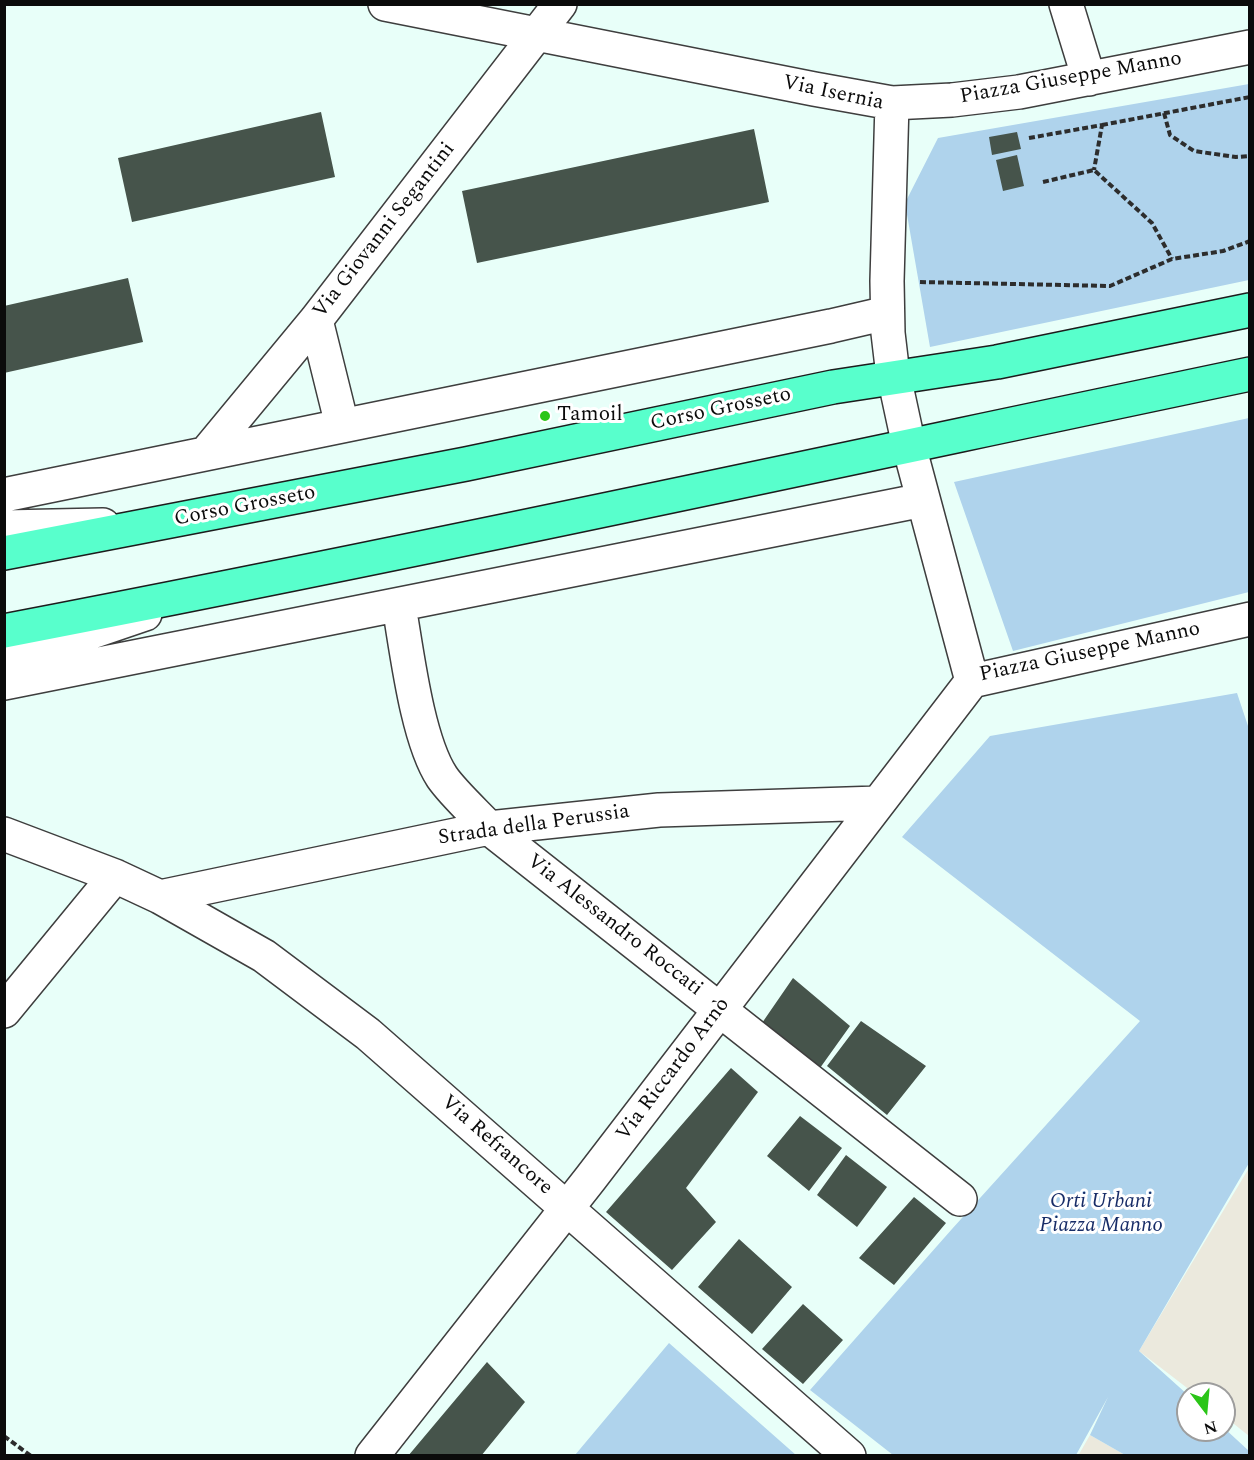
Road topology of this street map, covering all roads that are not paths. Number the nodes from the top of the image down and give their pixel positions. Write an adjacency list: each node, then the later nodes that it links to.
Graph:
1 (385, 4): 4 (street, Via Isernia)
2 (560, 4): 4 (street, Via Giovanni Segantini)
3 (1066, 4): 6 (street)
4 (536, 35): 7 (street, Via Isernia); 10 (street, Via Giovanni Segantini)
5 (1250, 47): 6 (street, Piazza Giuseppe Manno)
6 (1089, 79): 7 (street, Piazza Giuseppe Manno)
7 (892, 103): 8 (street, Via Isernia)
8 (887, 297): 12 (street, Via Isernia); 13 (street)
9 (1250, 310): 12 (main road, Corso Grosseto)
10 (316, 321): 13 (street); 15 (street, Via Giovanni Segantini)
11 (1250, 374): 14 (main road)
12 (894, 377): 14 (street, Via Isernia); 18 (main road, Corso Grosseto)
13 (342, 425): 15 (street)
14 (909, 446): 17 (street, Via Isernia); 21 (main road)
15 (206, 453): 16 (street)
16 (4, 495)
17 (923, 500): 22 (street); 26 (street, Piazza Giuseppe Manno)
18 (159, 524): 19 (street, Corso Grosseto); 20 (main road, Corso Grosseto)
19 (4, 526)
20 (4, 553)
21 (213, 591): 24 (main road); 25 (street)
22 (399, 606): 27 (street); 29 (street, Via Alessandro Roccati)
23 (1250, 619): 26 (street, Piazza Giuseppe Manno)
24 (4, 631)
25 (4, 662)
26 (972, 681): 28 (street, Via Riccardo Arnò)
27 (4, 683)
28 (878, 803): 29 (street, Strada della Perussia); 33 (street, Via Riccardo Arnò)
29 (489, 828): 32 (street, Strada della Perussia); 33 (street, Via Alessandro Roccati)
30 (4, 834): 31 (street, Via Refrancore)
31 (115, 876): 32 (street, Via Refrancore); 34 (street)
32 (160, 897): 36 (street, Via Refrancore)
33 (720, 1010): 35 (street, Via Alessandro Roccati); 36 (street, Via Riccardo Arnò)
34 (4, 1011)
35 (960, 1199)
36 (567, 1208): 37 (street, Via Riccardo Arnò); 38 (street, Via Refrancore)
37 (372, 1455)
38 (849, 1455)

